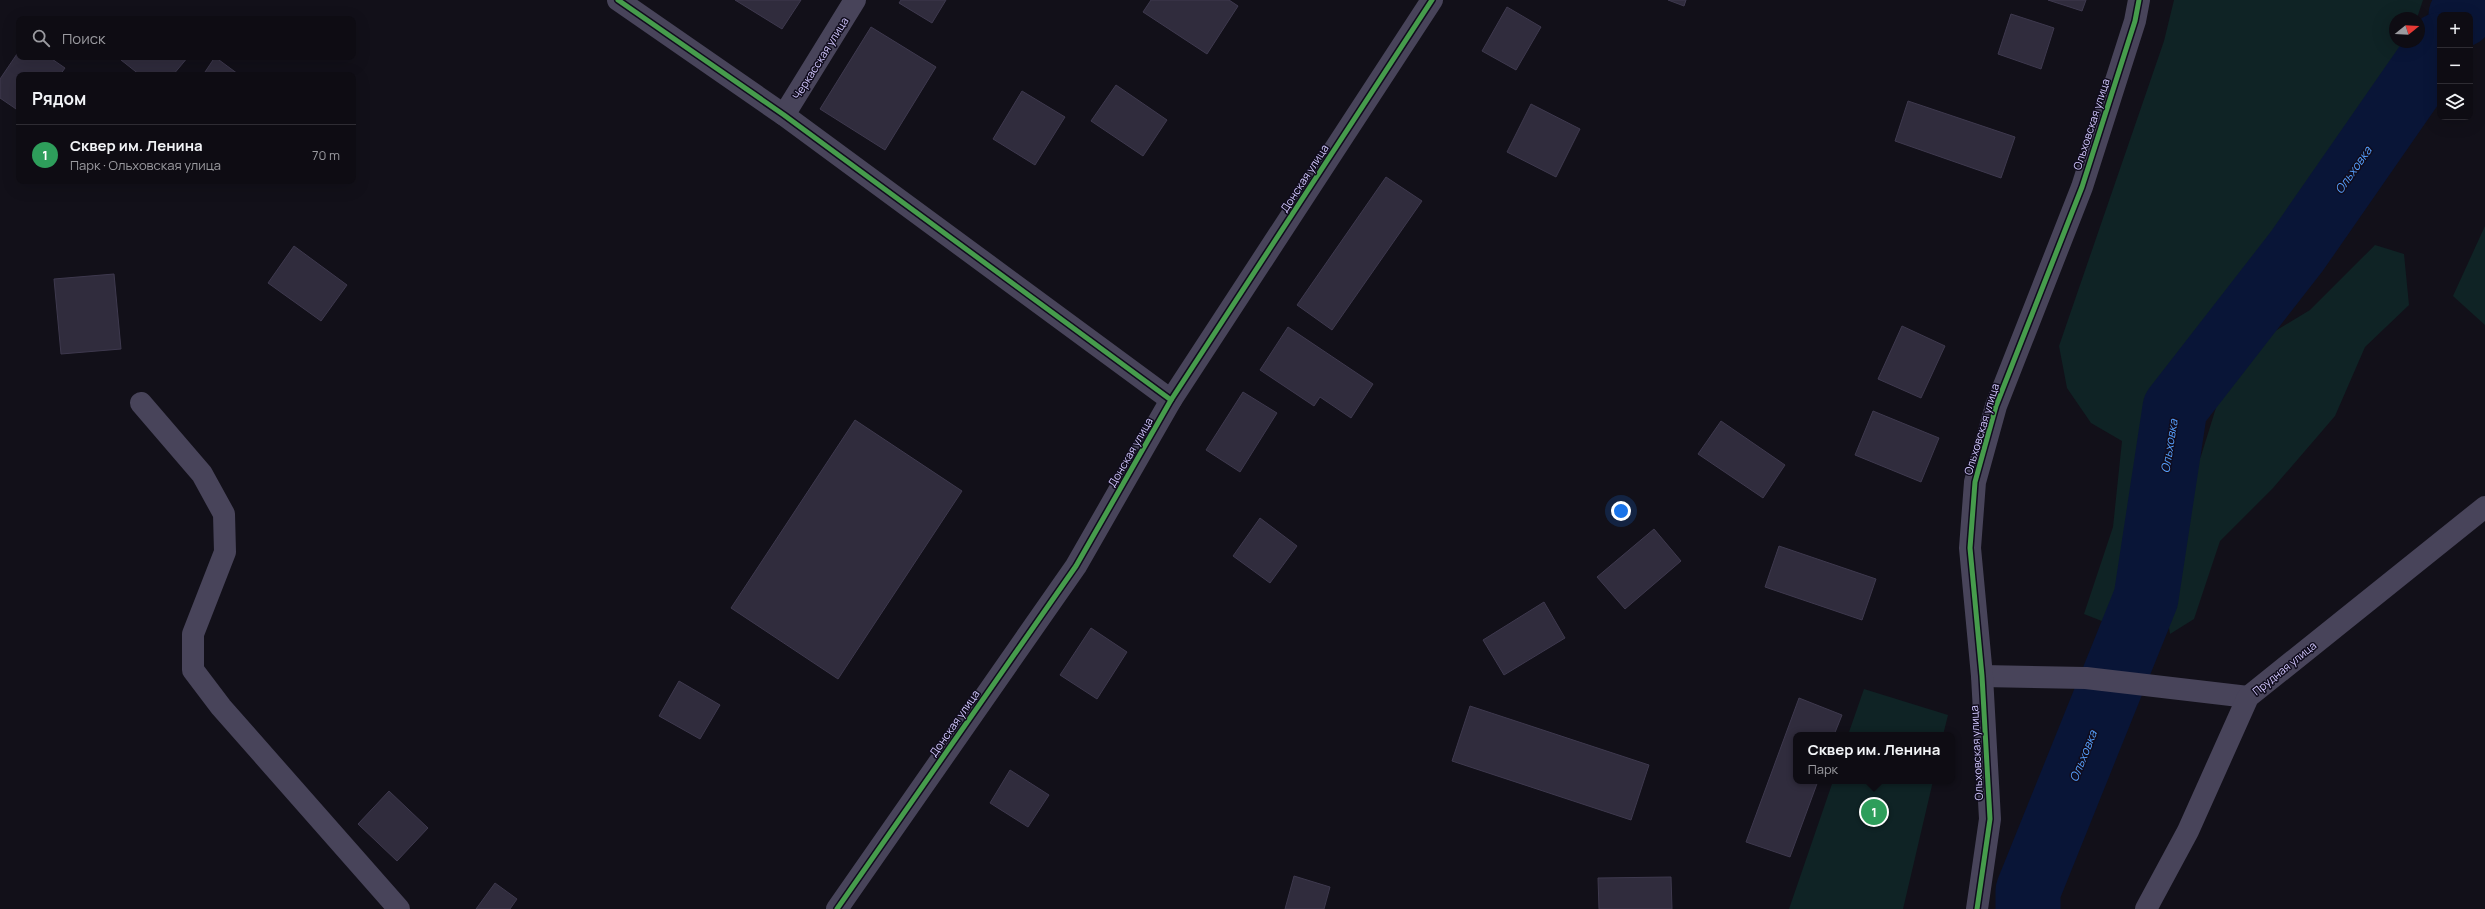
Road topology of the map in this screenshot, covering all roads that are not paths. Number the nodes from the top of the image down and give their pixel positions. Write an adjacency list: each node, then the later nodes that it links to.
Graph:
1 (618, 0): 5 (street)
2 (856, 0): 5 (street, Черкасская улица)
3 (1432, 0): 6 (street, Донская улица)
4 (2140, 0): 9 (street, Ольховская улица)
5 (784, 115): 6 (street)
6 (1170, 400): 12 (street, Донская улица)
7 (141, 403): 11 (street)
8 (2485, 507): 10 (street, Прудная улица)
9 (1982, 676): 10 (street); 13 (street, Ольховская улица)
10 (2248, 697): 14 (street, Прудная улица)
11 (399, 909)
12 (837, 909)
13 (1977, 909)
14 (2146, 909)

